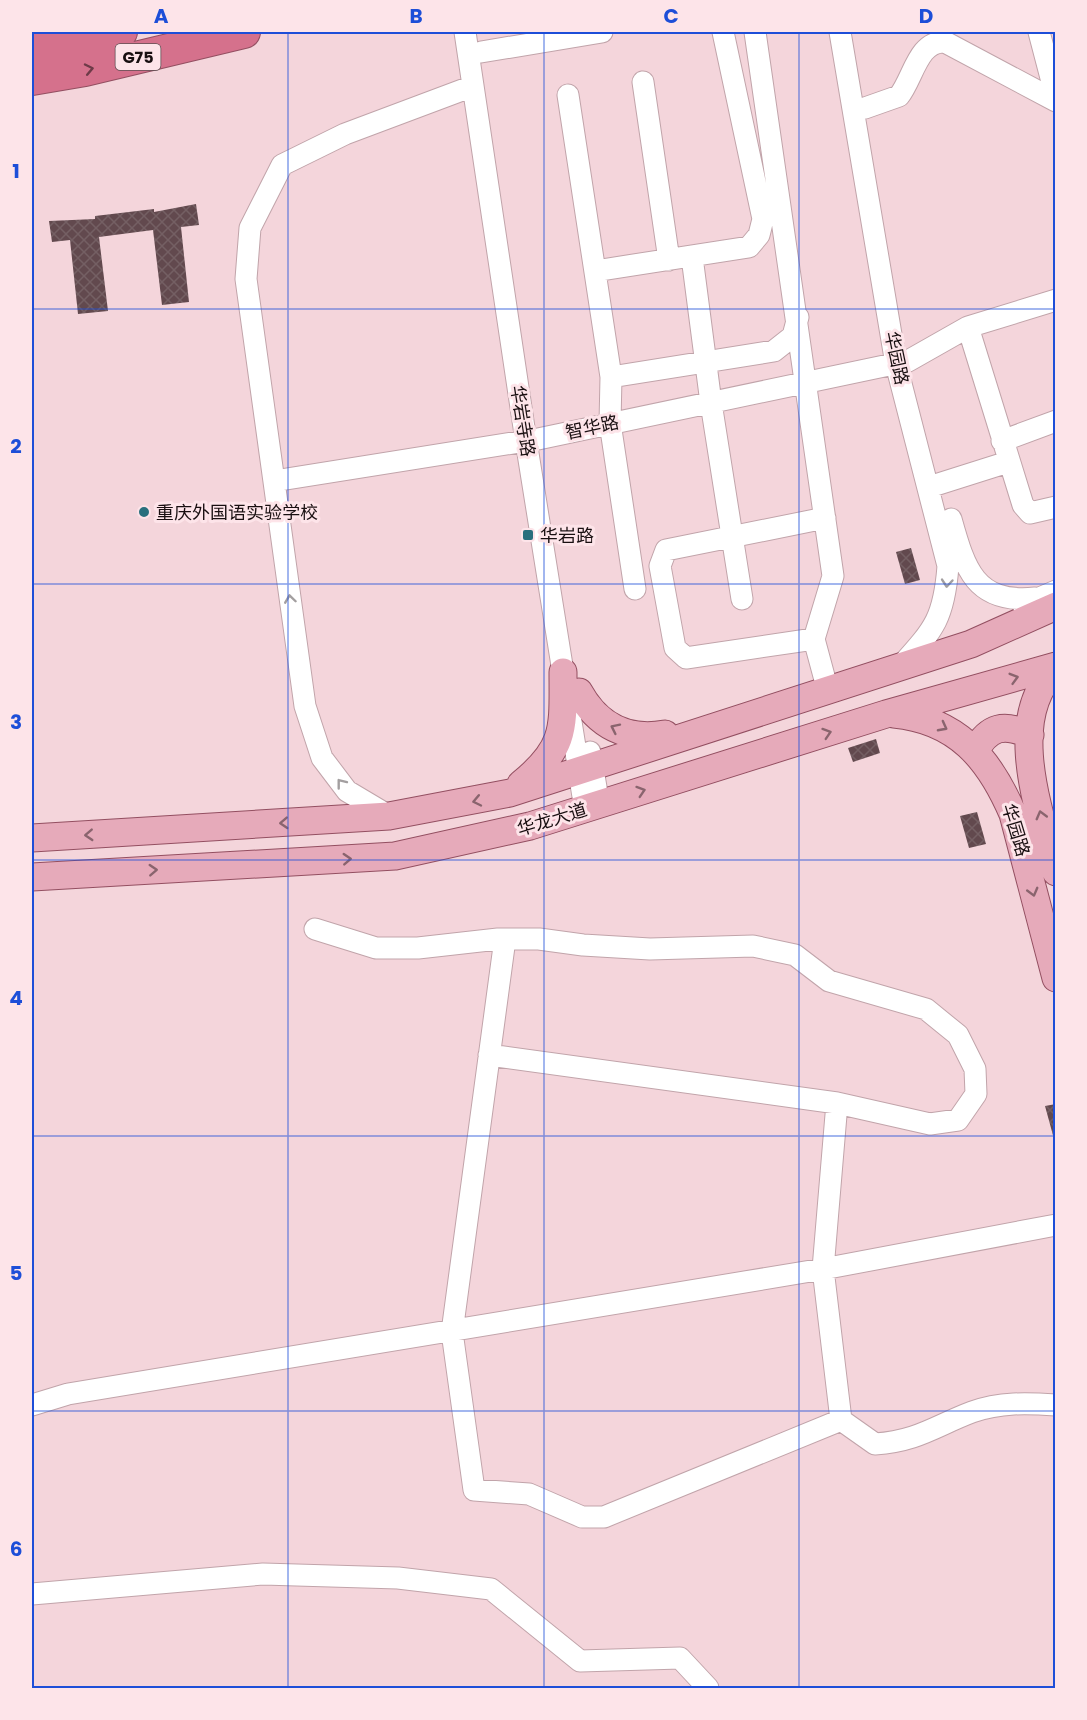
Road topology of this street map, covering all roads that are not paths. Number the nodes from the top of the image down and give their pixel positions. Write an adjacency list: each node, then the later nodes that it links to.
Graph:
1 (121, 32): 11 (highway, G75)
2 (244, 32): 12 (highway, G75, one-way to 2)
3 (465, 32): 14 (street, 华岩寺路)
4 (602, 32): 10 (street)
5 (723, 32): 19 (street)
6 (755, 32): 23 (street)
7 (840, 32): 25 (street, 华园路)
8 (852, 32): 18 (street, 华园路)
9 (1039, 32): 16 (street)
10 (479, 42): 32 (street, 华岩寺路)
11 (32, 47)
12 (32, 79)
13 (643, 82): 20 (street)
14 (473, 86): 32 (street, 华岩寺路); 35 (street)
15 (568, 95): 21 (street)
16 (1056, 97)
17 (1056, 101): 18 (street)
18 (865, 108): 25 (street, 华园路)
19 (692, 257): 20 (street); 26 (street)
20 (669, 260): 21 (street)
21 (595, 271): 27 (street)
22 (1056, 300): 24 (street, 智华路)
23 (798, 316): 26 (street); 28 (street)
24 (968, 327): 25 (street, 智华路); 33 (street)
25 (902, 362): 28 (street, 智华路); 36 (street, 华园路)
26 (708, 363): 27 (street); 29 (street)
27 (611, 377): 31 (street)
28 (805, 383): 29 (street, 智华路); 38 (street)
29 (711, 403): 31 (street, 智华路); 39 (street)
30 (1056, 421): 33 (street)
31 (610, 423): 32 (street, 智华路); 40 (street)
32 (532, 440): 35 (street, 智华路); 47 (street, 华岩寺路)
33 (1002, 441): 34 (street)
34 (1008, 462): 36 (street); 37 (street)
35 (274, 481): 56 (street, one-way to 35)
36 (935, 485): 43 (street, 华园路); 45 (street, 华园路, one-way to 45)
37 (1056, 507)
38 (825, 518): 39 (street); 44 (street)
39 (732, 537): 42 (street); 44 (street)
40 (635, 589)
41 (1056, 591): 43 (street, 华龙大道)
42 (742, 599)
43 (1045, 602): 45 (main road, 华龙大道)
44 (814, 639): 48 (street)
45 (899, 668): 48 (main road, 华龙大道)
46 (1056, 668): 49 (main road, 华龙大道, one-way to 46); 51 (main road, 华园路)
47 (571, 682): 50 (main road, one-way to 47); 53 (street, 华岩寺路); 54 (main road)
48 (828, 691): 50 (main road, 华龙大道)
49 (886, 714): 52 (main road, 华园路, one-way to 52); 55 (main road, 华龙大道, one-way to 49)
50 (734, 722): 53 (main road, 华龙大道)
51 (1030, 735): 52 (main road); 58 (main road, 华园路, one-way to 51)
52 (975, 751): 62 (main road, 华园路, one-way to 62)
53 (585, 768): 54 (main road, 华龙大道); 55 (street, 华岩寺路)
54 (510, 793): 56 (main road, 华龙大道, one-way to 56)
55 (592, 807): 59 (main road, 华龙大道, one-way to 55)
56 (389, 816): 57 (main road, 华龙大道, one-way to 57)
57 (32, 838)
58 (1056, 872)
59 (32, 877)
60 (315, 929): 61 (street)
61 (505, 939): 63 (street); 64 (street)
62 (1056, 978)
63 (489, 1055): 64 (street); 67 (street)
64 (837, 1103): 66 (street)
65 (1056, 1225): 66 (street)
66 (823, 1269): 67 (street); 70 (street)
67 (452, 1332): 68 (street); 70 (street)
68 (32, 1405)
69 (1056, 1405): 70 (street)
70 (841, 1420)
71 (32, 1594): 72 (street)
72 (708, 1689)

